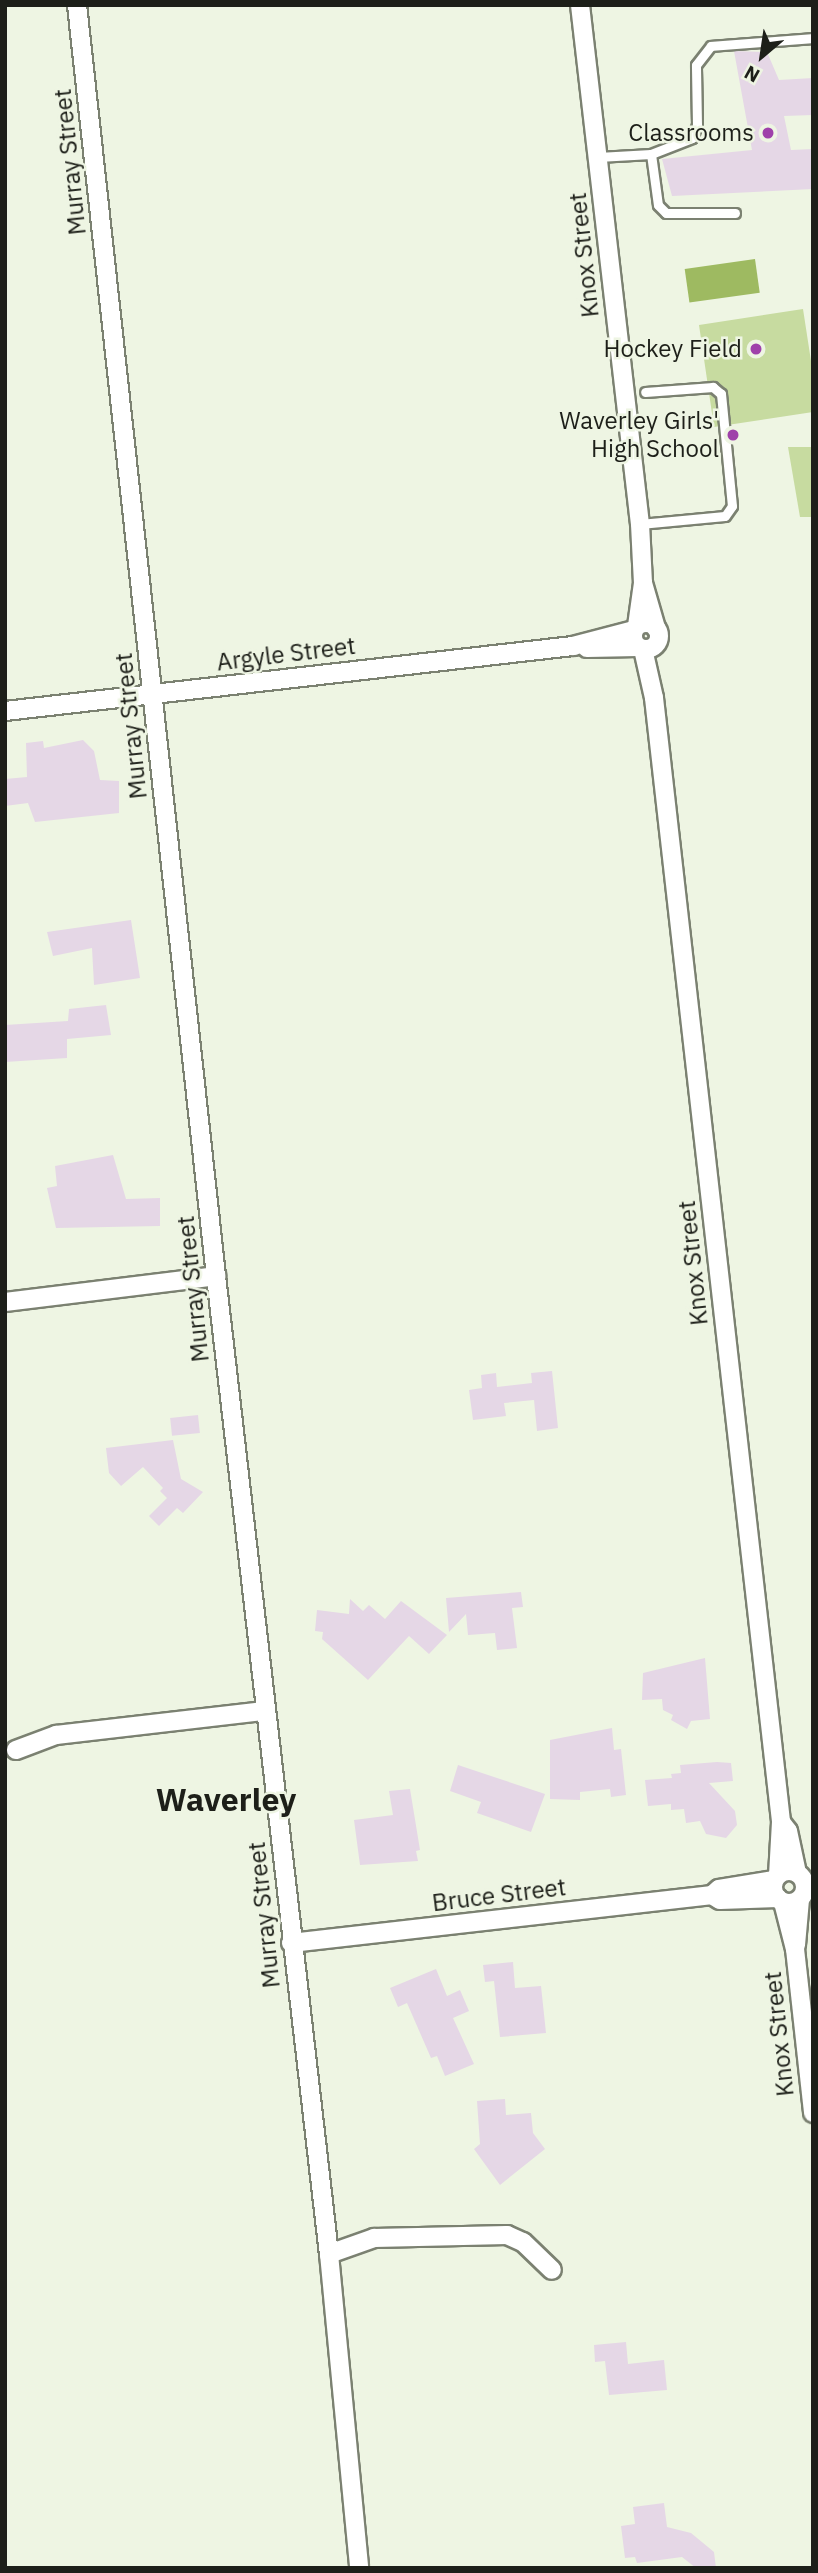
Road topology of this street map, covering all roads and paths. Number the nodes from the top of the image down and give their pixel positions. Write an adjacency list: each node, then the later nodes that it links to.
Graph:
1 (77, 5): 11 (street, Murray Street)
2 (580, 5): 5 (street, Knox Street)
3 (813, 38): 4 (lane)
4 (651, 154): 5 (lane); 6 (lane)
5 (598, 157): 8 (street, Knox Street)
6 (735, 213)
7 (645, 392): 8 (lane)
8 (640, 524): 9 (street, Knox Street)
9 (643, 583): 10 (street, Knox Street); 10 (street, Knox Street)
10 (641, 640): 11 (street, Argyle Street); 17 (street, Knox Street)
11 (152, 695): 12 (street, Argyle Street); 13 (street, Murray Street)
12 (5, 711)
13 (216, 1276): 14 (street); 15 (street, Murray Street)
14 (5, 1302)
15 (265, 1711): 16 (street); 21 (street, Murray Street)
16 (16, 1750)
17 (781, 1822): 18 (street, Knox Street); 19 (street, Knox Street)
18 (776, 1877): 19 (street, Bruce Street); 20 (street, Bruce Street)
19 (799, 1889): 20 (street, Bruce Street); 22 (street, Knox Street)
20 (712, 1895): 21 (street, Bruce Street)
21 (291, 1943): 23 (street, Murray Street)
22 (813, 2113)
23 (328, 2254): 24 (street); 25 (street, Murray Street)
24 (552, 2270)
25 (359, 2568)

